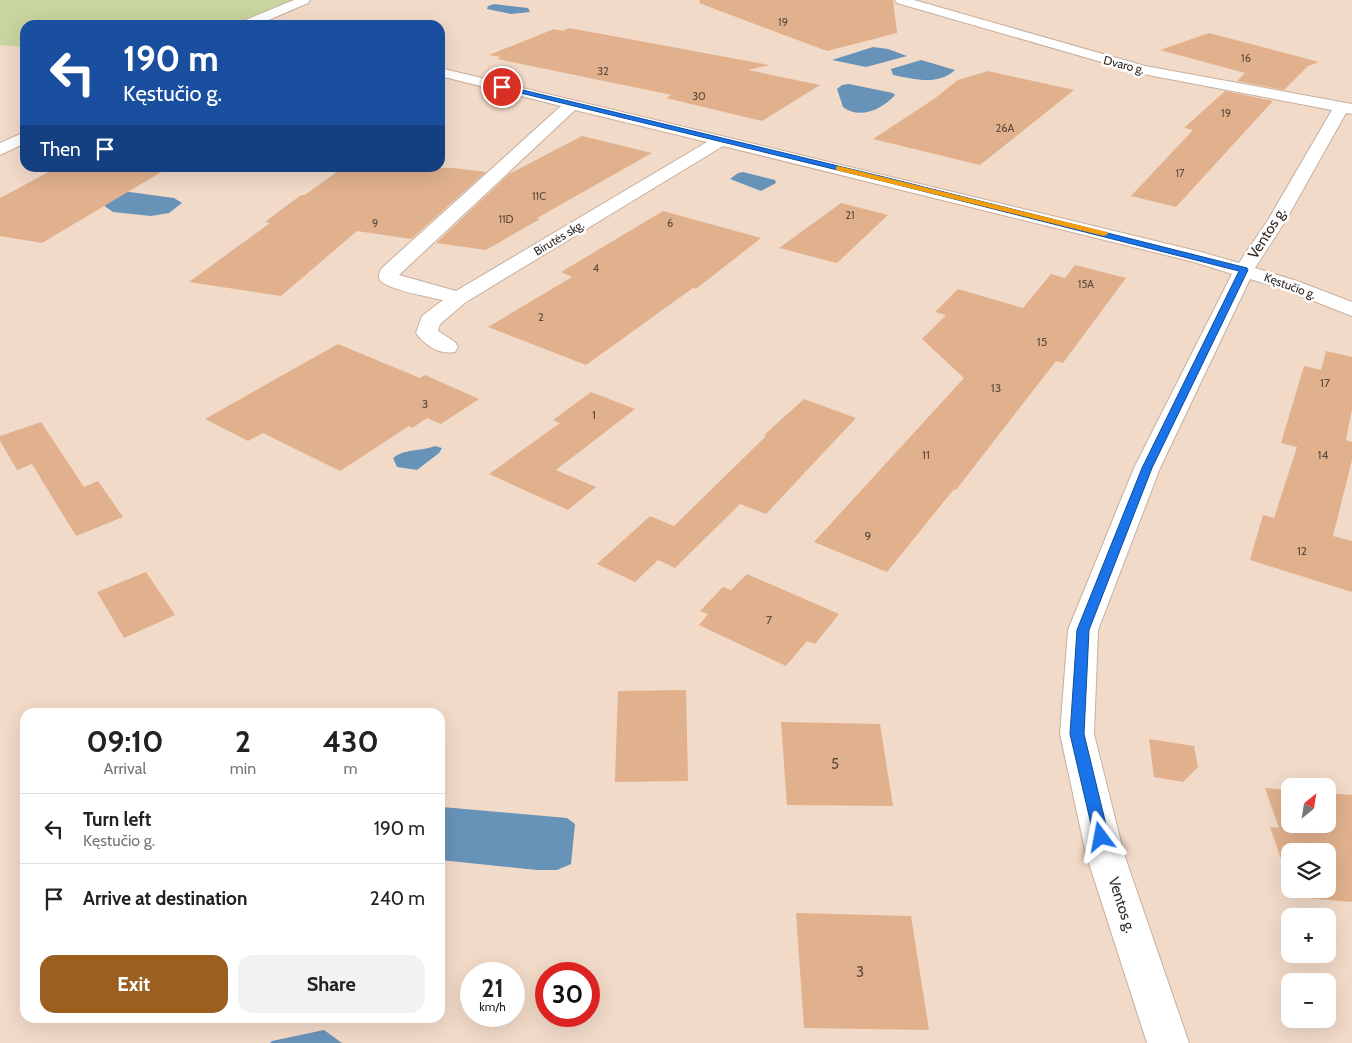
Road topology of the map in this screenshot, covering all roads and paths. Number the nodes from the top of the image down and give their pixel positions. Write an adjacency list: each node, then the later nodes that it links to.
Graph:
1 (304, 0): 3 (street)
2 (901, 0): 6 (street, Dvaro g.)
3 (258, 20)
4 (445, 73): 5 (street, Kęstučio g.)
5 (572, 104): 8 (street, Kęstučio g.); 11 (street)
6 (1347, 108): 10 (street, Ventos g.)
7 (20, 140): 9 (street)
8 (722, 140): 10 (street, Kęstučio g.); 11 (street, Birutės skg.)
9 (0, 150)
10 (1244, 270): 12 (street, Kęstučio g.); 14 (street, Ventos g.)
11 (459, 298): 13 (street, Birutės skg.)
12 (1352, 310)
13 (447, 347)
14 (1168, 1043)

